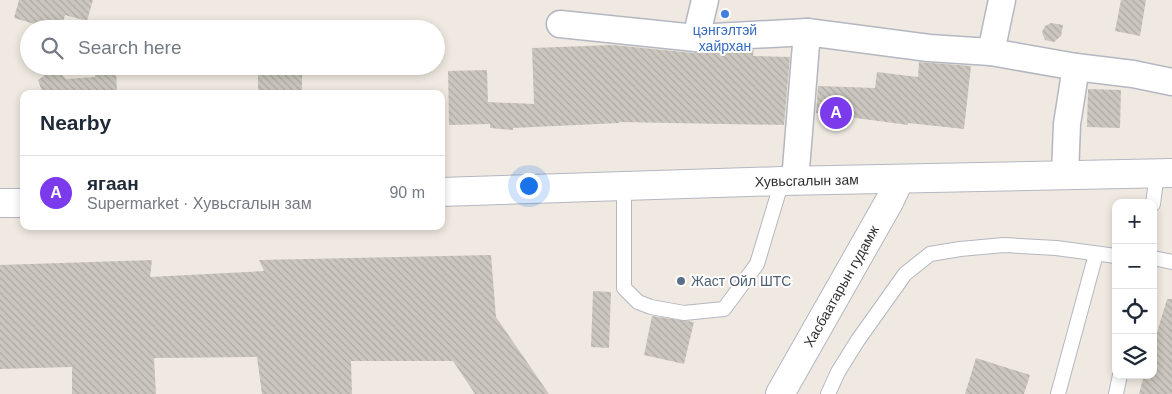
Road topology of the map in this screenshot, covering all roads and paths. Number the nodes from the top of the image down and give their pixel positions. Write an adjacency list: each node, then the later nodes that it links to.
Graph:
1 (705, 0): 5 (street)
2 (1002, 0): 6 (street)
3 (560, 24): 5 (street)
4 (807, 32): 5 (street); 6 (street); 12 (street)
5 (696, 38)
6 (991, 52): 7 (street)
7 (1076, 68): 8 (street); 10 (street)
8 (1172, 82)
9 (1164, 173): 10 (main road, Хувьсгалын зам); 15 (lane)
10 (1065, 175): 11 (main road, Хувьсгалын зам)
11 (900, 179): 12 (main road, Хувьсгалын зам); 23 (main road, Хасбаатарын гудамж)
12 (789, 181): 13 (main road, Хувьсгалын зам); 13 (lane)
13 (624, 186): 14 (main road, Хувьсгалын зам)
14 (445, 192)
15 (1155, 199)
16 (20, 202): 17 (main road)
17 (0, 203)
18 (1096, 254): 19 (lane); 24 (lane); 25 (lane)
19 (1112, 256)
20 (1157, 259): 21 (lane)
21 (1172, 262)
22 (1119, 379): 26 (lane)
23 (780, 394)
24 (828, 394)
25 (1058, 394)
26 (1116, 394)

